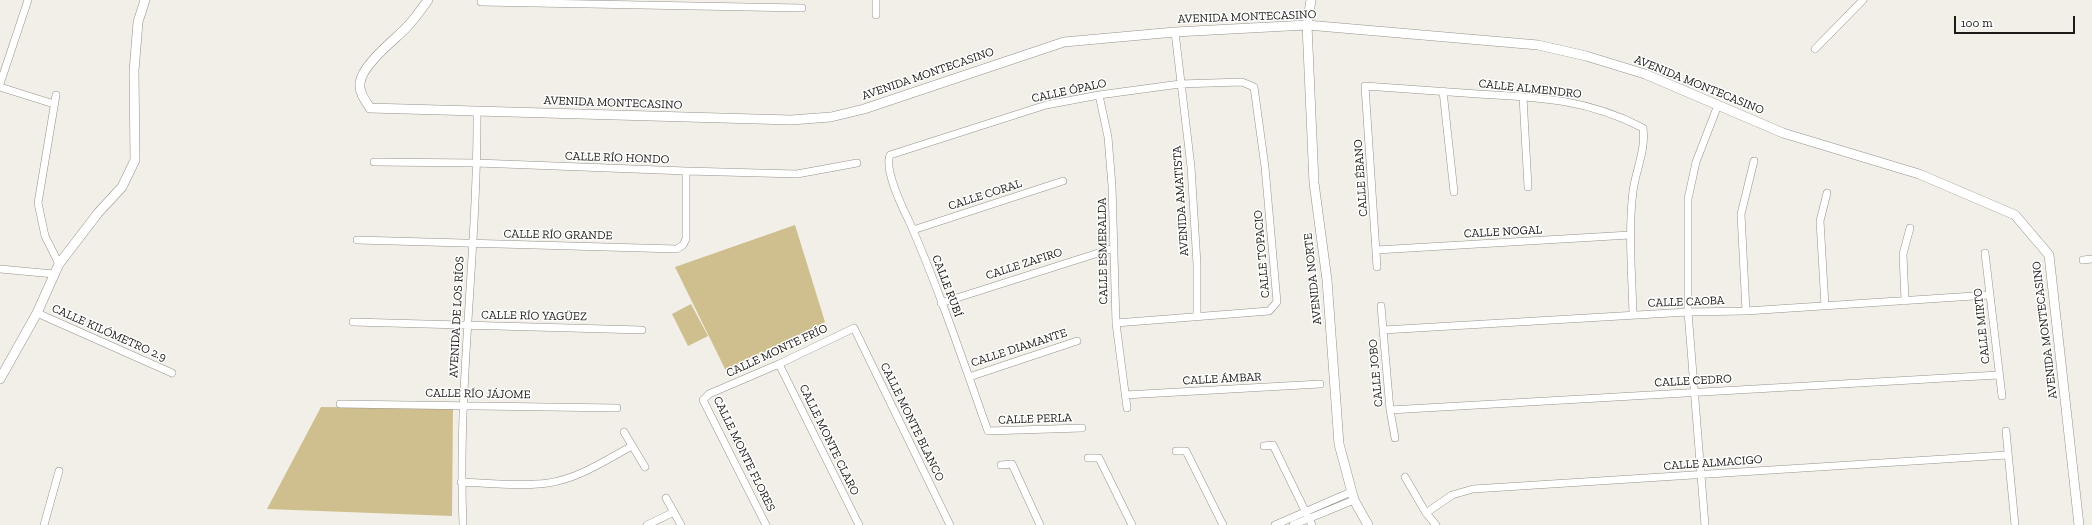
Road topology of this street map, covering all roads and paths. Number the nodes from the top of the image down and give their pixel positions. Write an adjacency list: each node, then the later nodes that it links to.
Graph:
1 (28, 0): 14 (street)
2 (145, 0): 46 (street)
3 (428, 0): 25 (street, AVENIDA MONTECASINO)
4 (876, 0): 10 (street)
5 (1311, 0): 11 (street, AVENIDA NORTE)
6 (1863, 0): 13 (street)
7 (481, 2): 8 (street)
8 (659, 3): 9 (street)
9 (802, 8)
10 (876, 15)
11 (1306, 25): 12 (street, AVENIDA MONTECASINO); 24 (street, AVENIDA MONTECASINO); 98 (street, AVENIDA NORTE)
12 (1175, 32): 15 (street, AVENIDA AMATISTA); 25 (street, AVENIDA MONTECASINO)
13 (1815, 49)
14 (0, 84)
15 (1180, 84): 18 (street, CALLE ÓPALO); 21 (street, CALLE ÓPALO); 59 (street, AVENIDA AMATISTA)
16 (1365, 86): 19 (street, CALLE ALMENDRO); 42 (street, CALLE ÉBANO)
17 (0, 87): 23 (street)
18 (1254, 87): 59 (street, CALLE TOPACIO)
19 (1443, 91): 22 (street, CALLE ALMENDRO); 34 (street)
20 (56, 95): 23 (street)
21 (1099, 95): 26 (street, CALLE ÓPALO); 41 (street, CALLE ESMERALDA)
22 (1523, 97): 33 (street); 38 (street, CALLE ALMENDRO)
23 (54, 104): 46 (street)
24 (1718, 105): 56 (street); 119 (street, AVENIDA MONTECASINO)
25 (477, 111): 29 (street, AVENIDA DE LOS RÍOS)
26 (895, 153): 37 (street, CALLE RUBÍ)
27 (1754, 161): 55 (street)
28 (374, 162): 29 (street, CALLE RÍO HONDO)
29 (477, 163): 31 (street, CALLE RÍO HONDO); 40 (street, AVENIDA DE LOS RÍOS)
30 (857, 163): 31 (street, CALLE RÍO HONDO)
31 (686, 172): 40 (street, CALLE RÍO GRANDE)
32 (1063, 181): 37 (street, CALLE CORAL)
33 (1528, 187)
34 (1454, 192)
35 (1827, 193): 54 (street)
36 (1910, 228): 51 (street)
37 (913, 230): 52 (street, CALLE RUBÍ)
38 (1630, 235): 42 (street, CALLE NOGAL); 58 (street, CALLE ALMENDRO)
39 (357, 240): 40 (street, CALLE RÍO GRANDE)
40 (473, 244): 62 (street, AVENIDA DE LOS RÍOS)
41 (1114, 248): 52 (street, CALLE ZAFIRO); 61 (street, CALLE ESMERALDA)
42 (1376, 250): 47 (street, CALLE ÉBANO)
43 (1985, 253): 50 (street, CALLE MIRTO)
44 (2092, 259): 45 (street)
45 (2083, 260)
46 (59, 264): 49 (street)
47 (1377, 267)
48 (0, 269): 49 (street)
49 (54, 274): 57 (street)
50 (1989, 296): 51 (street, CALLE CAOBA); 69 (street, CALLE MIRTO)
51 (1905, 301): 54 (street, CALLE CAOBA)
52 (941, 303): 70 (street, CALLE RUBÍ)
53 (1381, 306): 65 (street, CALLE JOBO)
54 (1825, 306): 55 (street, CALLE CAOBA)
55 (1746, 311): 56 (street, CALLE CAOBA)
56 (1688, 312): 58 (street, CALLE CAOBA); 73 (street)
57 (37, 313): 68 (street, CALLE KILÓMETRO 2.9); 71 (street)
58 (1633, 315): 65 (street, CALLE CAOBA)
59 (1197, 316): 61 (street, CALLE TOPACIO)
60 (353, 322): 62 (street, CALLE RÍO YAGÜEZ)
61 (1116, 323): 75 (street, CALLE ESMERALDA)
62 (468, 325): 64 (street, CALLE RÍO YAGÜEZ); 78 (street, AVENIDA DE LOS RÍOS)
63 (854, 328): 67 (street, CALLE MONTE FRÍO); 109 (street, CALLE MONTE BLANCO)
64 (642, 330)
65 (1383, 330): 81 (street, CALLE JOBO)
66 (1077, 341): 70 (street, CALLE DIAMANTE)
67 (779, 364): 74 (street, CALLE MONTE FRÍO); 108 (street, CALLE MONTE CLARO)
68 (172, 373)
69 (1998, 375): 73 (street, CALLE CEDRO); 76 (street, CALLE MIRTO)
70 (969, 376): 83 (street, CALLE RUBÍ)
71 (0, 379)
72 (1320, 384): 75 (street, CALLE ÁMBAR)
73 (1695, 392): 81 (street, CALLE CEDRO); 95 (street)
74 (709, 394): 107 (street, CALLE MONTE FLORES)
75 (1125, 395): 80 (street, CALLE ESMERALDA)
76 (2002, 396)
77 (340, 404): 78 (street, CALLE RÍO JÁJOME)
78 (464, 404): 79 (street, CALLE RÍO JÁJOME); 97 (street, AVENIDA DE LOS RÍOS)
79 (617, 408)
80 (1128, 408)
81 (1390, 410): 86 (street, CALLE JOBO)
82 (1082, 428): 83 (street, CALLE PERLA)
83 (988, 431)
84 (2006, 431): 90 (street)
85 (624, 432): 87 (street)
86 (1395, 438)
87 (632, 446): 93 (street); 97 (street)
88 (1264, 446): 102 (street)
89 (1176, 452): 112 (street)
90 (2007, 455): 95 (street, CALLE ALMACIGO); 118 (street)
91 (1088, 458): 111 (street)
92 (1001, 465): 110 (street)
93 (645, 466)
94 (59, 471): 103 (street)
95 (1702, 474): 101 (street, CALLE ALMACIGO); 117 (street)
96 (1405, 477): 101 (street)
97 (461, 482): 104 (street, AVENIDA DE LOS RÍOS)
98 (1353, 496): 102 (street); 115 (street, AVENIDA NORTE)
99 (666, 498): 100 (street)
100 (674, 512): 105 (street); 106 (street)
101 (1426, 513): 116 (street)
102 (1308, 518): 113 (street); 114 (street)
103 (44, 525)
104 (463, 525)
105 (647, 525)
106 (681, 525)
107 (766, 525)
108 (859, 525)
109 (950, 525)
110 (1040, 525)
111 (1132, 525)
112 (1223, 525)
113 (1275, 525)
114 (1293, 525)
115 (1368, 525)
116 (1436, 525)
117 (1705, 525)
118 (2015, 525)
119 (2079, 525)

